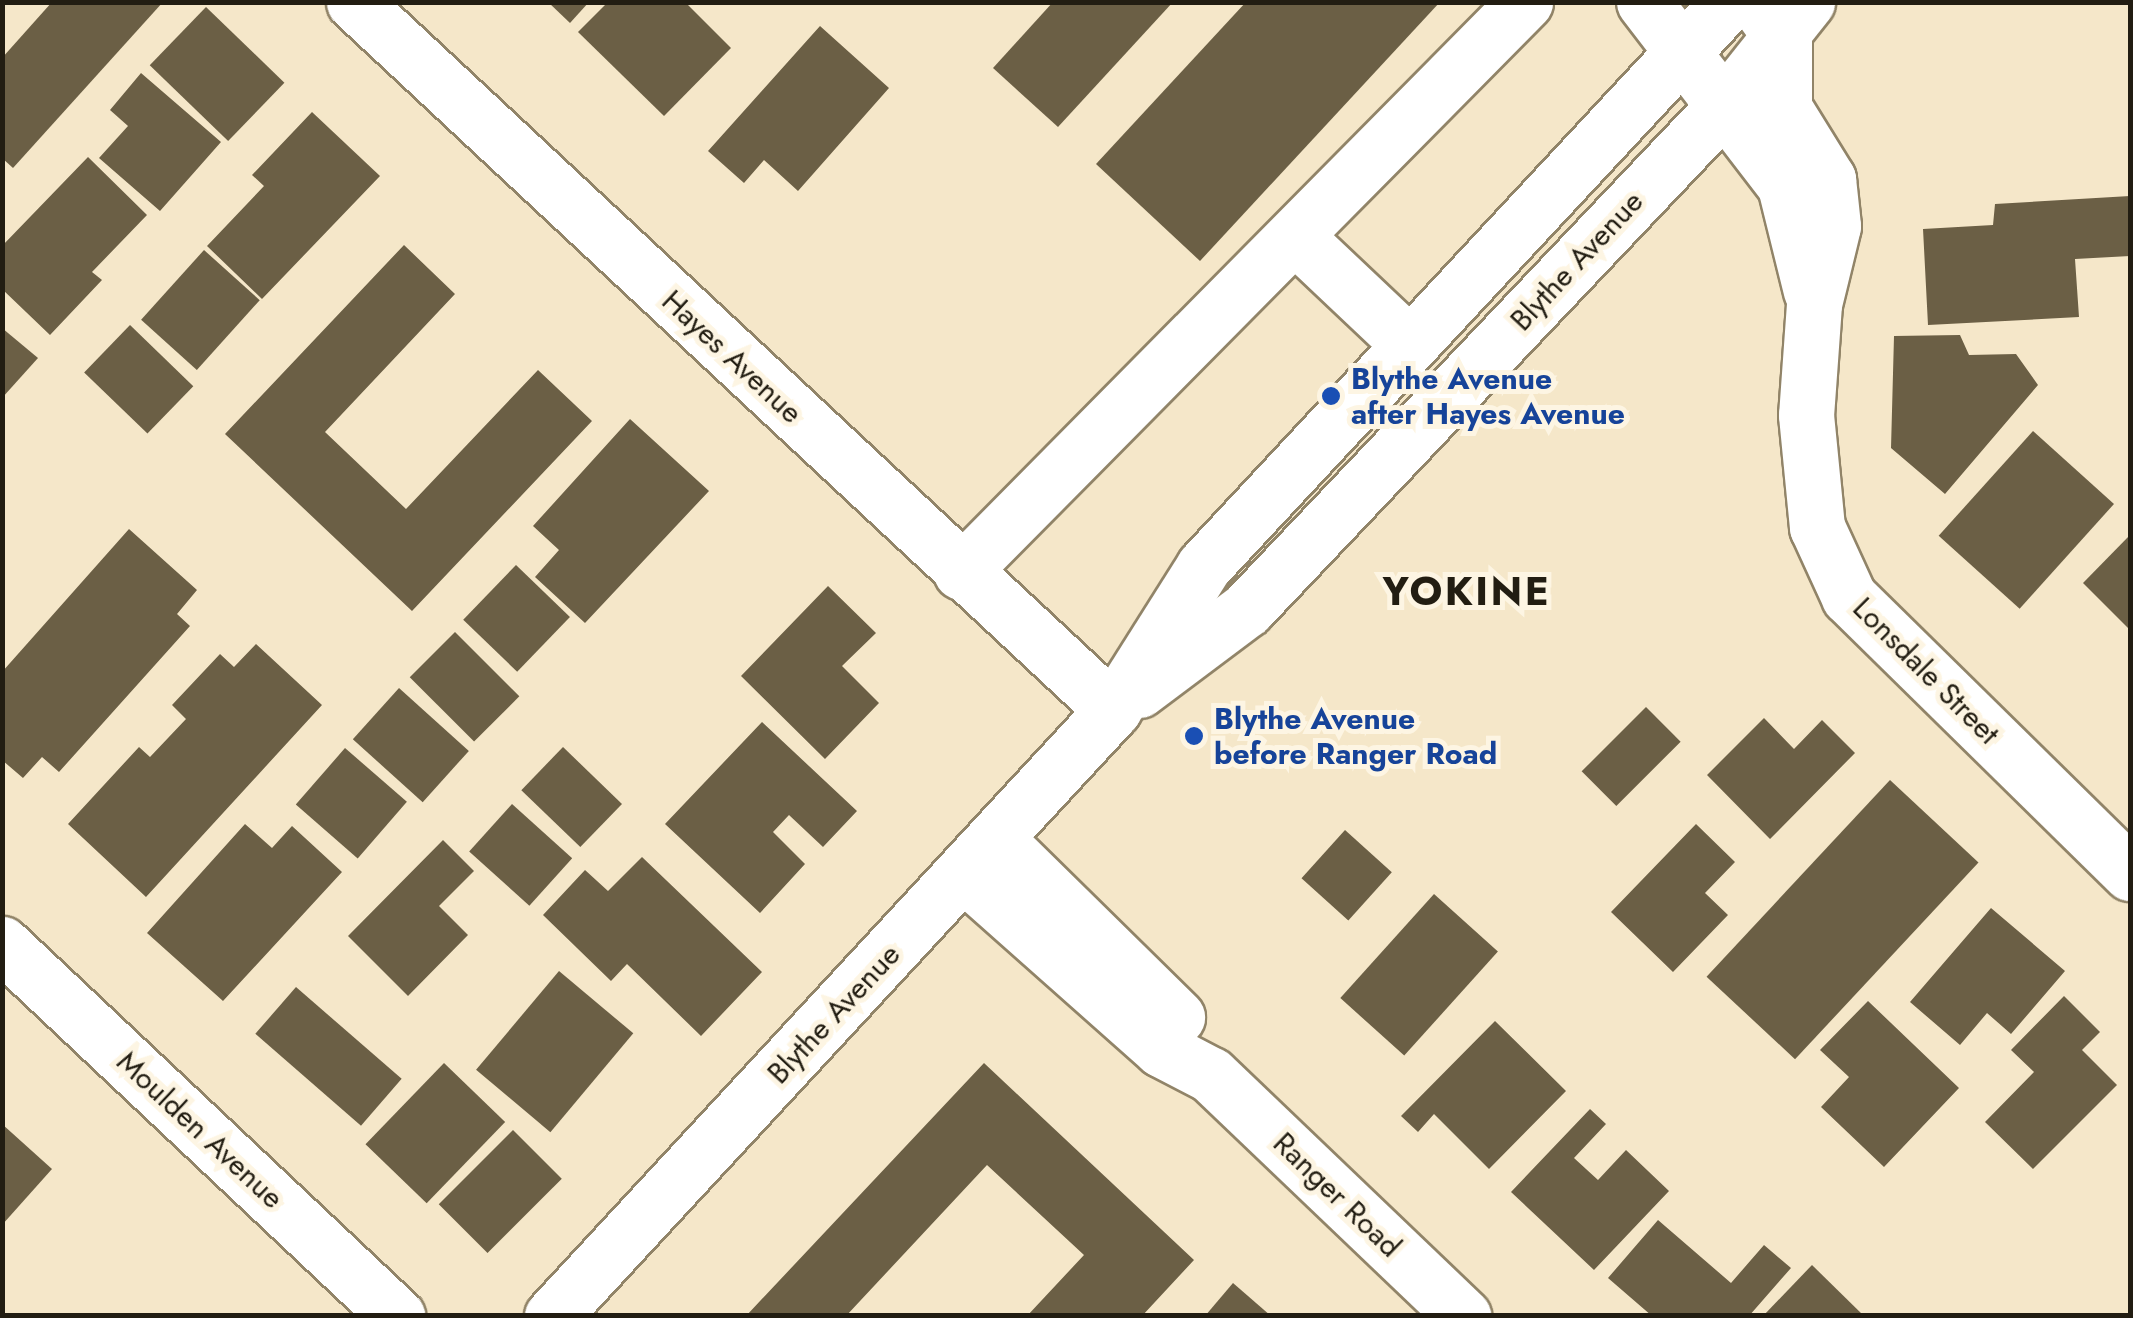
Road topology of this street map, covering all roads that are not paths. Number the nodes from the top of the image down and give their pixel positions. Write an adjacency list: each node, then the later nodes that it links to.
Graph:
1 (354, 2): 11 (street, Hayes Avenue)
2 (1525, 2): 8 (street)
3 (1644, 2): 6 (street, Lonsdale Street)
4 (1729, 2): 6 (street, Blythe Avenue)
5 (1782, 15): 7 (street, Blythe Avenue); 9 (street, Lonsdale Street)
6 (1687, 48): 7 (street, Lonsdale Street); 10 (street, Blythe Avenue)
7 (1725, 105): 9 (street, Lonsdale Street); 12 (street, Blythe Avenue)
8 (1299, 240): 10 (street); 11 (street)
9 (1814, 304): 13 (street, Lonsdale Street)
10 (1409, 344): 12 (street, Blythe Avenue)
11 (961, 572): 12 (street, Hayes Avenue)
12 (1113, 710): 14 (street, Blythe Avenue)
13 (2124, 855)
14 (980, 856): 17 (street, Blythe Avenue); 18 (street, Ranger Road)
15 (2, 944): 16 (street, Moulden Avenue)
16 (398, 1316)
17 (552, 1316)
18 (1463, 1316)

